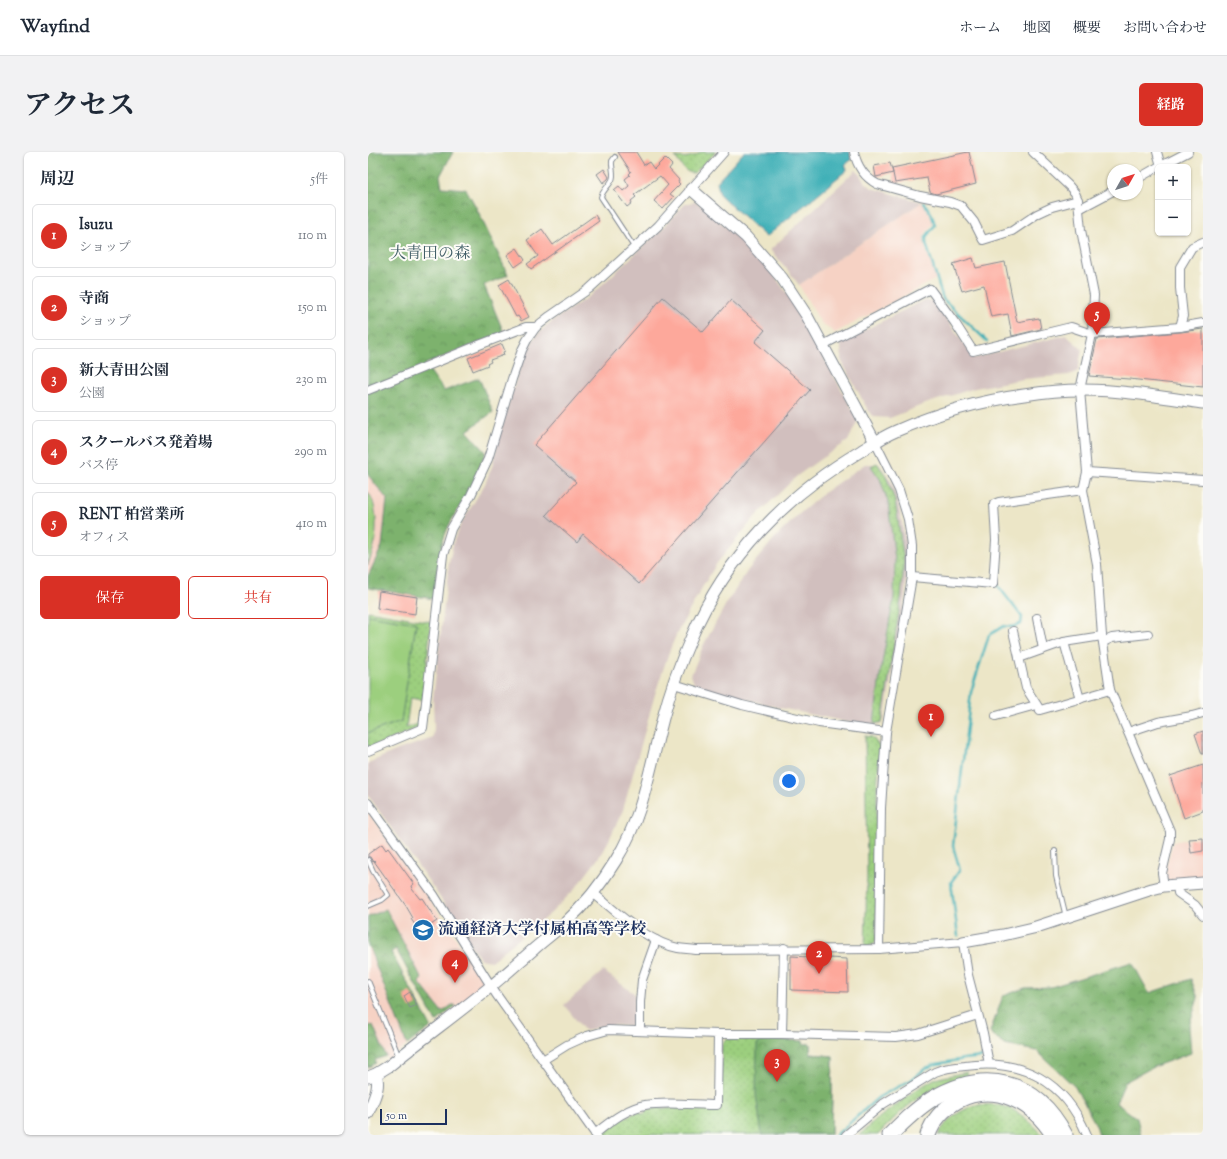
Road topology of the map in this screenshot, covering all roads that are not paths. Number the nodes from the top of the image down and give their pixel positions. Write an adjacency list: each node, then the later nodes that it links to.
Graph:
1 (724, 152): 11 (street)
2 (854, 152): 13 (street)
3 (1033, 152): 13 (street)
4 (1157, 152): 7 (street)
5 (1188, 152): 8 (street)
6 (615, 157): 16 (lane)
7 (1159, 164)
8 (1165, 164)
9 (1155, 169): 10 (street)
10 (1143, 175)
11 (691, 189): 16 (street); 21 (street)
12 (1107, 194): 14 (street)
13 (1078, 200): 14 (street)
14 (1079, 209): 20 (street)
15 (1203, 242): 18 (street)
16 (634, 247): 19 (street)
17 (1203, 322): 18 (street)
18 (1180, 327): 20 (street)
19 (536, 328): 22 (street); 45 (street)
20 (1092, 334): 21 (street); 23 (street)
21 (822, 345): 25 (street)
22 (368, 390)
23 (1080, 390): 24 (street); 25 (street); 26 (street)
24 (1203, 402)
25 (875, 442): 29 (street); 37 (street)
26 (1086, 472): 27 (street); 28 (street)
27 (1203, 480)
28 (1083, 490): 29 (street); 33 (street)
29 (912, 577): 43 (street)
30 (1037, 618): 35 (street)
31 (1013, 632): 36 (street)
32 (1148, 634): 33 (street)
33 (1102, 639): 34 (street); 38 (street)
34 (1064, 642): 35 (street); 39 (street)
35 (1043, 649): 36 (street)
36 (1019, 658): 40 (street)
37 (674, 684): 43 (street); 52 (street)
38 (1110, 690): 39 (street); 44 (street)
39 (1080, 699): 40 (street)
40 (1036, 705): 42 (street)
41 (1203, 713): 44 (street)
42 (996, 716)
43 (886, 732): 59 (street)
44 (1128, 732): 51 (street)
45 (368, 751)
46 (368, 803): 61 (street)
47 (1055, 851): 55 (lane)
48 (368, 860): 53 (lane)
49 (1203, 883): 50 (street)
50 (1177, 885): 51 (street); 54 (street)
51 (1164, 886): 55 (street)
52 (593, 893): 56 (street); 61 (street)
53 (368, 906)
54 (1203, 915)
55 (1066, 918): 57 (street)
56 (656, 940): 58 (street); 63 (street)
57 (963, 942): 59 (street); 62 (street)
58 (784, 948): 59 (street); 65 (street)
59 (880, 949)
60 (368, 981): 66 (lane)
61 (491, 987): 66 (street); 67 (street)
62 (978, 1015): 65 (street); 68 (street)
63 (640, 1031): 64 (street); 67 (street)
64 (718, 1034): 65 (street); 71 (street)
65 (782, 1034)
66 (400, 1058): 69 (street)
67 (543, 1060): 71 (street)
68 (988, 1064): 72 (street); 77 (street)
69 (372, 1075): 70 (street)
70 (368, 1113)
71 (595, 1134)
72 (846, 1135)
73 (890, 1135): 76 (highway)
74 (928, 1135): 75 (highway)
75 (1053, 1135)
76 (1065, 1135)
77 (1087, 1135)

